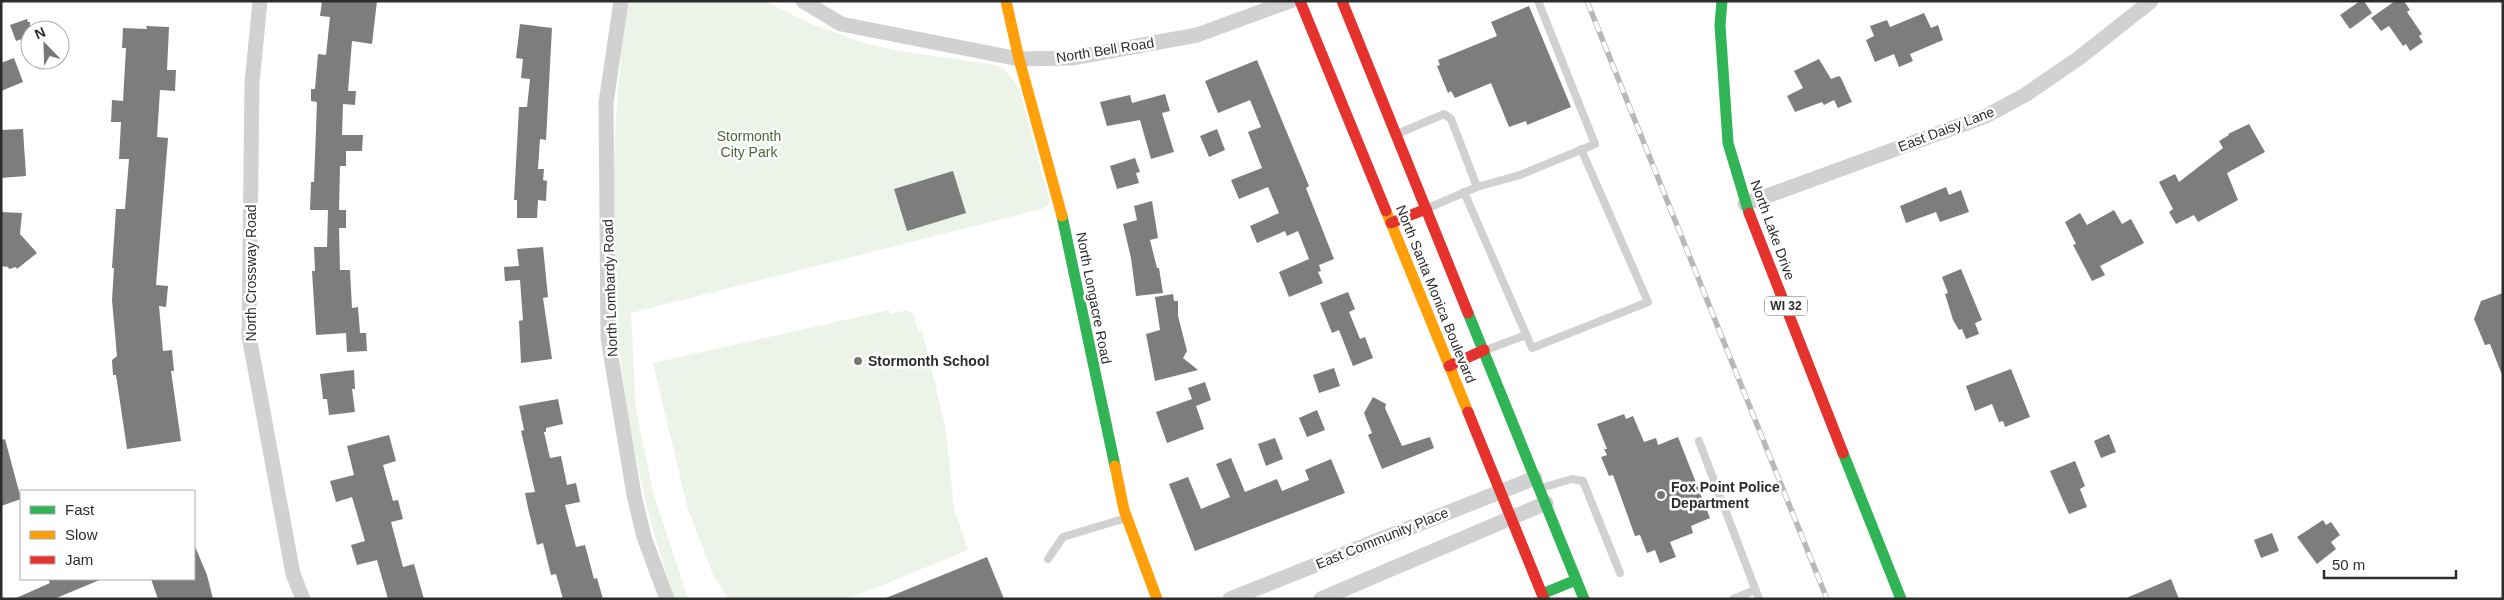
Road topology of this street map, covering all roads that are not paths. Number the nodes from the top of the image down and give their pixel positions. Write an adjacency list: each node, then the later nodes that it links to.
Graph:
1 (260, 1): 33 (street, North Crossway Road)
2 (621, 1): 34 (street, North Lombardy Road)
3 (803, 1): 11 (street, North Bell Road)
4 (1006, 1): 11 (street, North Longacre Road)
5 (1290, 1): 11 (street, North Bell Road)
6 (1300, 1): 18 (street, North Santa Monica Boulevard)
7 (1342, 1): 12 (street, North Santa Monica Boulevard)
8 (1538, 1): 13 (lane)
9 (1722, 1): 16 (street, North Lake Drive / WI 32)
10 (2151, 1): 16 (street, East Daisy Lane)
11 (1019, 59): 27 (street, North Longacre Road)
12 (1396, 135): 14 (lane); 17 (street, North Santa Monica Boulevard)
13 (1580, 150): 14 (lane); 19 (lane)
14 (1477, 187): 15 (lane)
15 (1464, 192): 17 (lane); 19 (lane)
16 (1745, 204): 41 (street, North Lake Drive / WI 32)
17 (1426, 209): 18 (street); 20 (street, North Santa Monica Boulevard)
18 (1391, 223): 21 (street, North Santa Monica Boulevard)
19 (1526, 335): 20 (lane)
20 (1484, 350): 21 (street); 23 (street, North Santa Monica Boulevard)
21 (1449, 366): 24 (street, North Santa Monica Boulevard)
22 (1699, 440): 31 (lane)
23 (1537, 483): 24 (street, East Community Place); 25 (street, North Santa Monica Boulevard); 29 (lane)
24 (1500, 491): 26 (street, North Santa Monica Boulevard); 36 (street, East Community Place)
25 (1546, 503): 26 (street); 30 (street, North Santa Monica Boulevard)
26 (1511, 517): 32 (street, North Santa Monica Boulevard); 37 (street)
27 (1127, 518): 28 (lane); 35 (street, North Longacre Road)
28 (1048, 559)
29 (1620, 573)
30 (1576, 580): 32 (street); 38 (street, North Santa Monica Boulevard)
31 (1755, 590): 39 (lane); 40 (lane)
32 (1543, 596)
33 (302, 599)
34 (667, 599)
35 (1157, 599)
36 (1230, 599)
37 (1321, 599)
38 (1584, 599)
39 (1733, 599)
40 (1759, 599)
41 (1901, 599)

